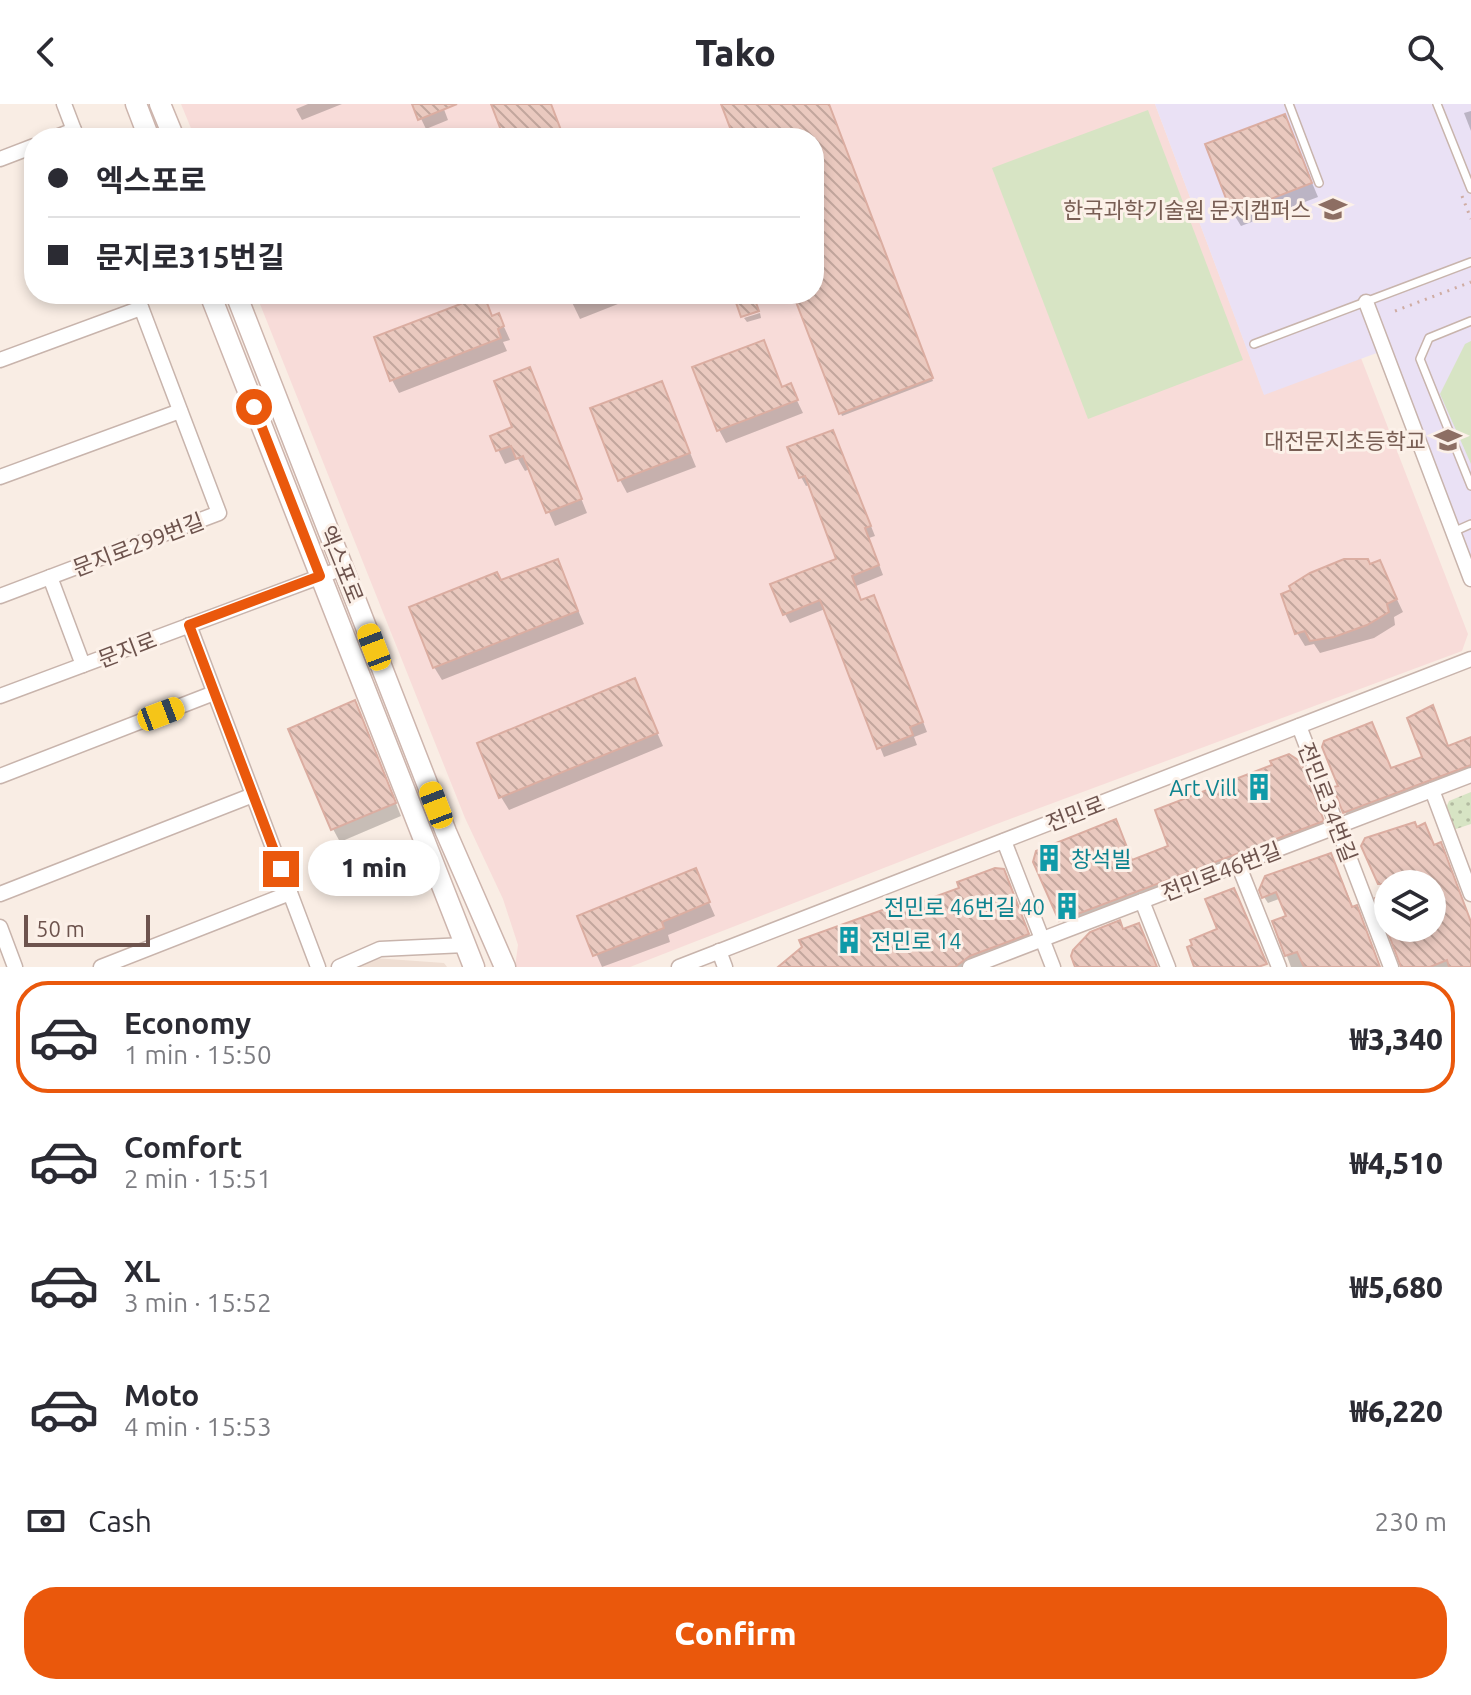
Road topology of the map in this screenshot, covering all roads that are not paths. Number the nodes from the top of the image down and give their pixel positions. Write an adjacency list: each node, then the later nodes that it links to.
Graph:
1 (64, 104): 6 (street)
2 (136, 104): 7 (main road)
3 (160, 104): 8 (main road)
4 (1289, 104): 11 (lane)
5 (1437, 104): 12 (lane)
6 (73, 128)
7 (145, 128)
8 (170, 128)
9 (24, 150): 10 (street)
10 (0, 159)
11 (1319, 183)
12 (1471, 189)
13 (1471, 262): 14 (lane)
14 (1366, 302): 20 (lane); 26 (street)
15 (131, 304): 21 (street, 문지로299번길)
16 (139, 304): 22 (street, 문지로299번길)
17 (214, 304): 28 (main road, 엑스포로)
18 (240, 304): 27 (main road, 엑스포로)
19 (1471, 321): 24 (lane)
20 (1254, 344)
21 (0, 360)
22 (180, 411): 23 (street); 29 (street, 문지로299번길)
23 (0, 477)
24 (1471, 486)
25 (1471, 524): 26 (lane)
26 (1453, 532): 30 (street)
27 (343, 568): 28 (street, 문지로); 58 (main road, 엑스포로)
28 (320, 576): 32 (street, 문지로); 51 (main road, 엑스포로)
29 (50, 577): 31 (street, 문지로299번길); 34 (street)
30 (1471, 579)
31 (0, 596)
32 (189, 625): 34 (street, 문지로); 35 (street)
33 (1471, 659): 37 (street, 전민로)
34 (83, 665): 36 (street, 문지로)
35 (214, 693): 39 (street); 41 (street)
36 (0, 696)
37 (1299, 726): 42 (street, 전민로34번길); 43 (street, 전민로)
38 (1471, 775): 40 (street, 전민로46번길)
39 (0, 776)
40 (1432, 790): 42 (street, 전민로46번길); 47 (street)
41 (253, 795): 45 (street); 46 (street)
42 (1337, 826): 44 (street, 전민로46번길); 65 (street, 전민로34번길)
43 (1004, 841): 50 (street); 52 (street, 전민로)
44 (1238, 864): 48 (street, 전민로46번길); 64 (street)
45 (290, 893): 54 (street); 55 (street)
46 (0, 894)
47 (1471, 894)
48 (1142, 901): 50 (street, 전민로46번길); 63 (street)
49 (0, 927): 53 (street)
50 (1042, 940): 61 (street, 전민로46번길); 62 (street)
51 (465, 945): 56 (street); 57 (main road, 엑스포로)
52 (719, 951): 59 (street, 전민로); 60 (street)
53 (15, 967)
54 (101, 967)
55 (318, 967)
56 (339, 967)
57 (474, 967)
58 (505, 967)
59 (679, 967)
60 (725, 967)
61 (970, 967)
62 (1053, 967)
63 (1168, 967)
64 (1279, 967)
65 (1391, 967)

